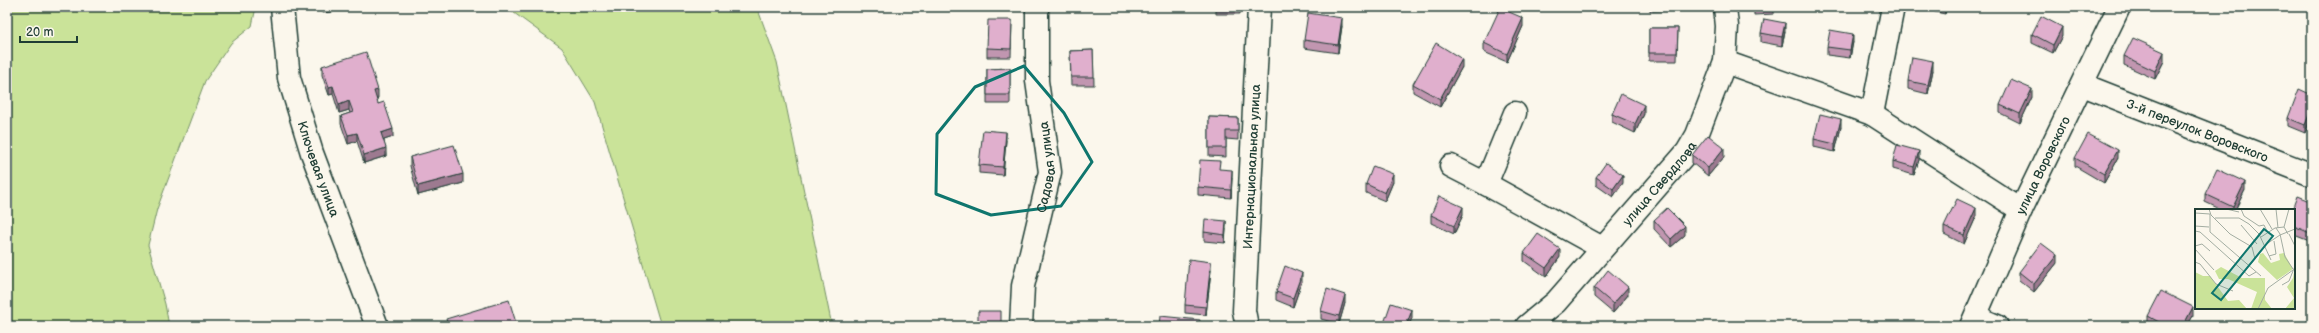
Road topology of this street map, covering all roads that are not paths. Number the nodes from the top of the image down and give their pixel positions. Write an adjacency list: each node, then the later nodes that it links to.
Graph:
1 (282, 7): 17 (street, Ключевая улица)
2 (1037, 7): 18 (street, Садовая улица)
3 (1259, 7): 19 (street, Интернациональная улица)
4 (1725, 7): 7 (street, улица Свердлова)
5 (1893, 7): 10 (street)
6 (2119, 7): 8 (street, улица Воровского)
7 (1725, 62): 10 (street); 15 (street, улица Свердлова)
8 (2082, 84): 12 (street, 3-й переулок Воровского); 14 (street, улица Воровского)
9 (1514, 113): 13 (street)
10 (1872, 114): 14 (street)
11 (1451, 166): 13 (street)
12 (2312, 175)
13 (1486, 184): 15 (street)
14 (2021, 210): 16 (street, улица Воровского)
15 (1602, 248): 20 (street, улица Свердлова)
16 (1974, 321): 21 (street)
17 (378, 326)
18 (1021, 326)
19 (1247, 326)
20 (1527, 326)
21 (1996, 326)

